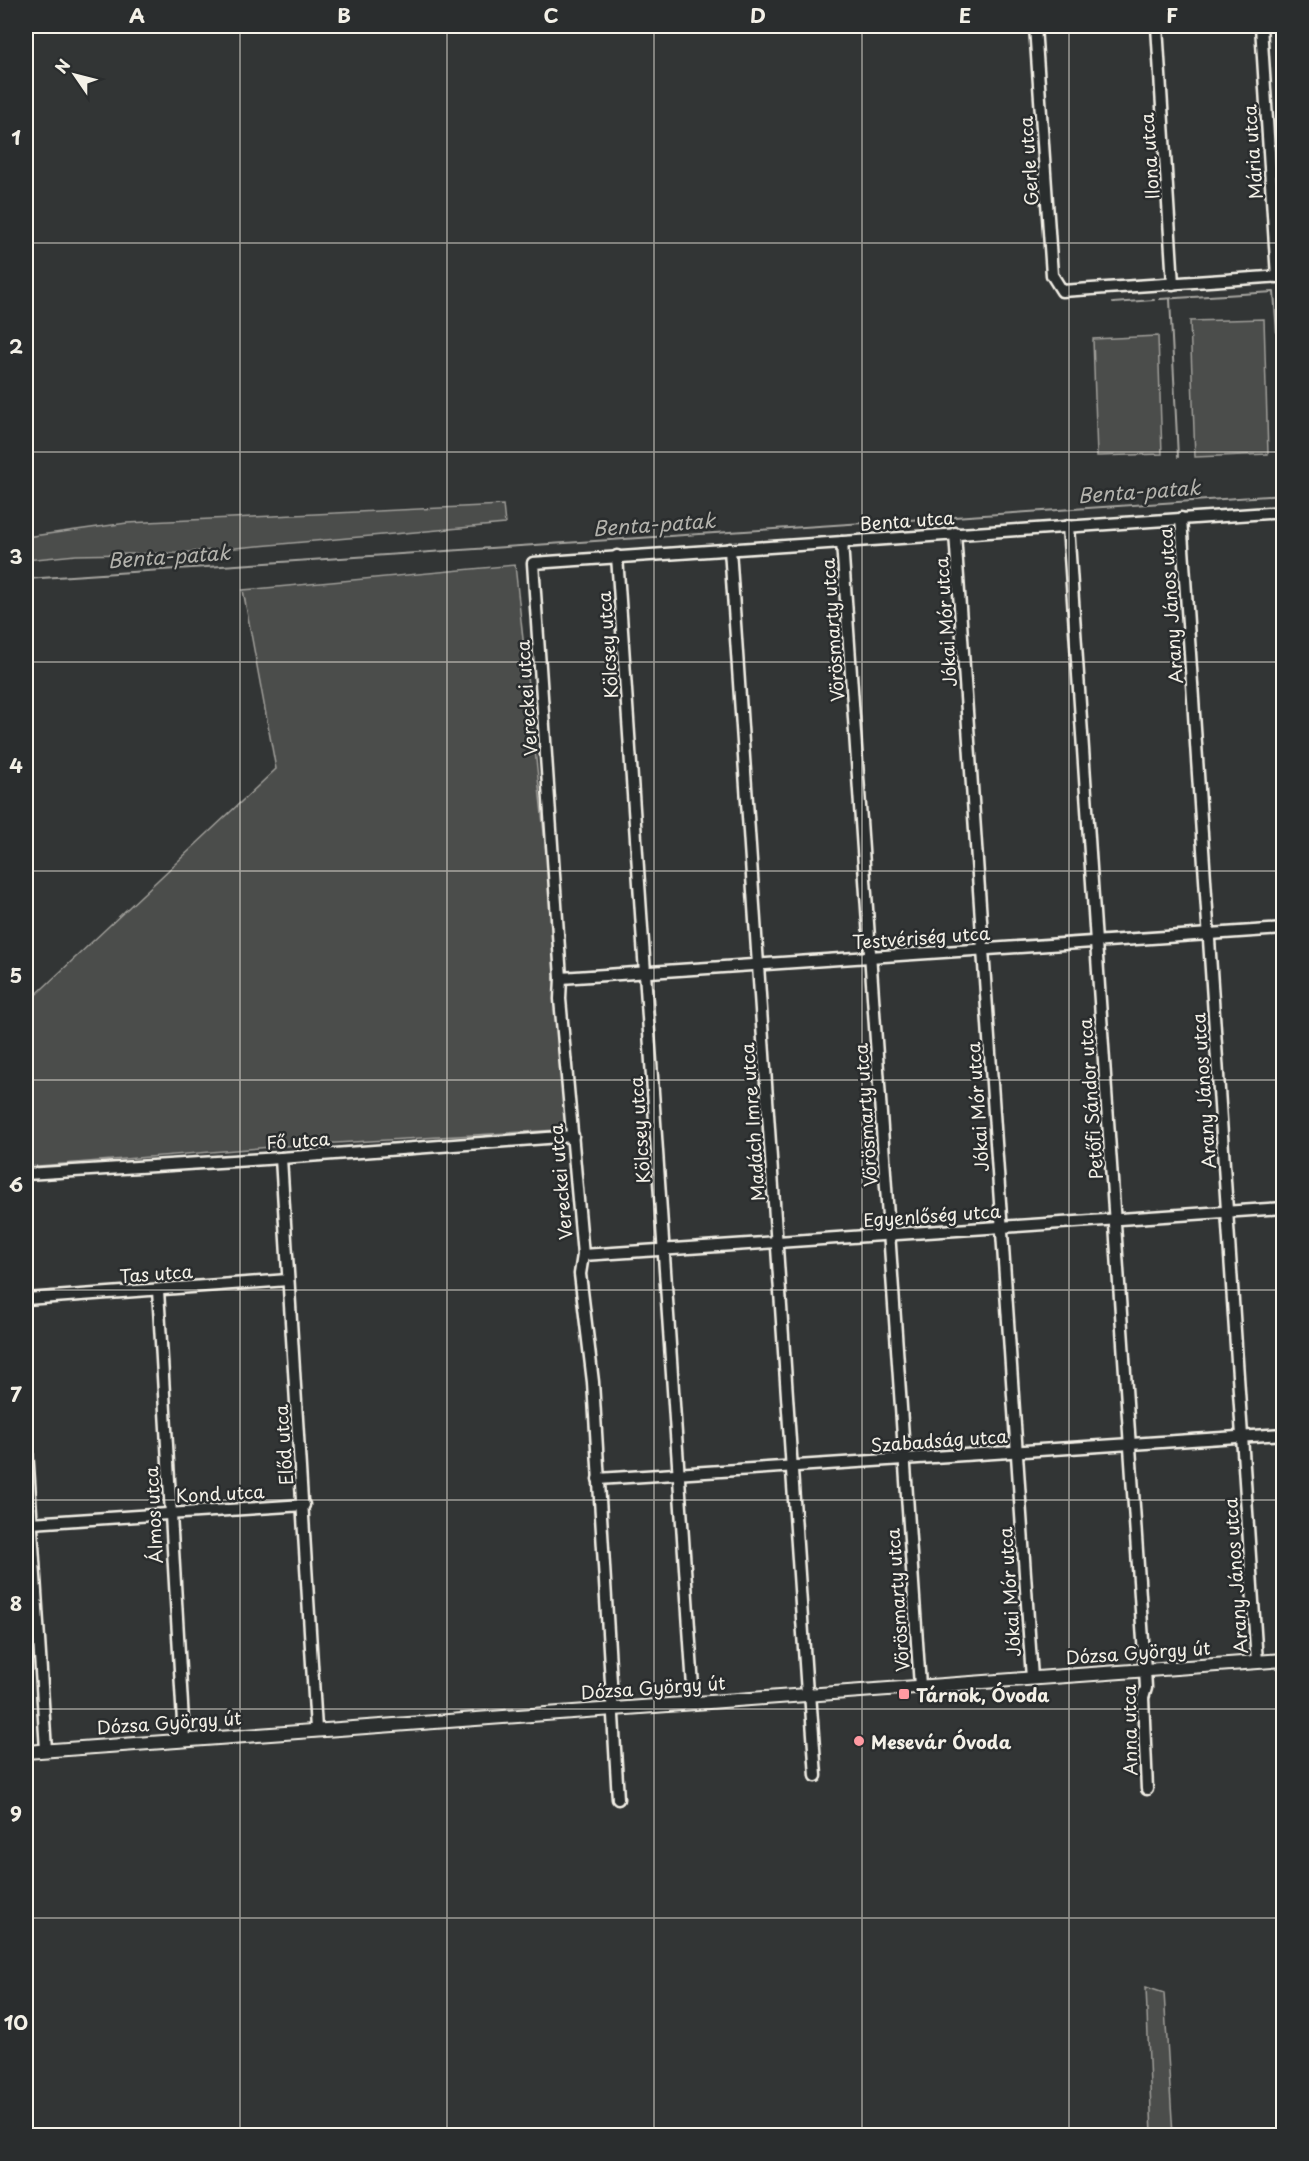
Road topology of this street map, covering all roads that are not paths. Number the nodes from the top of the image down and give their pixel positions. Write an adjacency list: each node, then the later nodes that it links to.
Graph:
1 (1035, 26): 5 (street, Gerle utca)
2 (1157, 26): 5 (street, Ilona utca)
3 (1261, 26): 4 (street, Mária utca)
4 (1280, 277): 5 (street)
5 (1173, 284)
6 (1284, 512): 7 (street, Benta utca)
7 (1181, 518): 8 (street, Benta utca); 15 (street, Arany János utca)
8 (1068, 526): 9 (street, Benta utca); 16 (street, Petőfi Sándor utca)
9 (955, 533): 10 (street, Benta utca); 17 (street, Jókai Mór utca)
10 (842, 542): 11 (street, Benta utca); 18 (street, Vörösmarty utca)
11 (730, 549): 12 (street, Benta utca); 19 (street, Madách Imre utca)
12 (617, 556): 13 (street, Benta utca); 20 (street, Kölcsey utca)
13 (533, 562): 21 (street, Vereckei utca)
14 (1284, 929): 15 (street, Testvériség utca)
15 (1209, 934): 16 (street, Testvériség utca); 26 (street, Arany János utca)
16 (1096, 942): 17 (street, Testvériség utca); 27 (street, Petőfi Sándor utca)
17 (984, 949): 18 (street, Testvériség utca); 28 (street, Jókai Mór utca)
18 (871, 957): 19 (street, Testvériség utca); 29 (street, Vörösmarty utca)
19 (758, 964): 20 (street, Testvériség utca); 30 (street, Madách Imre utca)
20 (646, 972): 21 (street, Testvériség utca); 31 (street, Kölcsey utca)
21 (561, 978): 22 (street, Vereckei utca)
22 (573, 1136): 23 (street, Fő utca); 32 (street, Vereckei utca)
23 (281, 1158): 24 (street, Fő utca); 33 (street, Előd utca)
24 (26, 1174)
25 (1284, 1208): 26 (street, Egyenlőség utca)
26 (1228, 1212): 27 (street, Egyenlőség utca); 38 (street, Arany János utca)
27 (1115, 1219): 28 (street, Egyenlőség utca); 39 (street, Petőfi Sándor utca)
28 (1002, 1227): 29 (street, Egyenlőség utca); 40 (street, Jókai Mór utca)
29 (889, 1234): 30 (street, Egyenlőség utca); 41 (street, Vörösmarty utca)
30 (777, 1242): 31 (street, Egyenlőség utca); 43 (street, Madách Imre utca)
31 (664, 1250): 32 (street, Egyenlőség utca); 44 (street, Kölcsey utca)
32 (583, 1255): 45 (street, Vereckei utca)
33 (288, 1280): 34 (street, Tas utca); 46 (street, Előd utca)
34 (158, 1290): 35 (street, Tas utca); 47 (street, Álmos utca)
35 (26, 1299)
36 (26, 1434): 42 (street)
37 (1284, 1434): 38 (street, Szabadság utca)
38 (1242, 1437): 39 (street, Szabadság utca); 50 (street, Arany János utca)
39 (1130, 1444): 40 (street, Szabadság utca); 51 (street, Petőfi Sándor utca)
40 (1017, 1451): 41 (street, Szabadság utca); 52 (street, Jókai Mór utca)
41 (904, 1460): 43 (street, Szabadság utca); 53 (street, Vörösmarty utca)
42 (26, 1462): 48 (street)
43 (793, 1467): 44 (street, Szabadság utca); 54 (street, Madách Imre utca)
44 (679, 1475): 45 (street, Szabadság utca); 55 (street, Kölcsey utca)
45 (598, 1479): 56 (street, Vereckei utca)
46 (304, 1505): 47 (street, Kond utca); 57 (street, Előd utca)
47 (169, 1513): 48 (street, Kond utca); 58 (street, Álmos utca)
48 (31, 1523): 59 (street)
49 (1284, 1660): 50 (street, Dózsa György út)
50 (1257, 1662): 51 (street, Dózsa György út)
51 (1145, 1670): 52 (street, Dózsa György út); 62 (street, Anna utca)
52 (1032, 1678): 53 (street, Dózsa György út)
53 (920, 1686): 54 (street, Dózsa György út)
54 (808, 1693): 55 (street, Dózsa György út); 61 (street, Madách Imre utca)
55 (694, 1702): 56 (street, Dózsa György út)
56 (611, 1709): 57 (street, Dózsa György út); 63 (street, Vereckei utca)
57 (316, 1729): 58 (street, Dózsa György út)
58 (184, 1739): 59 (street, Dózsa György út)
59 (46, 1750): 60 (street, Dózsa György út)
60 (26, 1752)
61 (816, 1776)
62 (1147, 1789)
63 (618, 1799)

